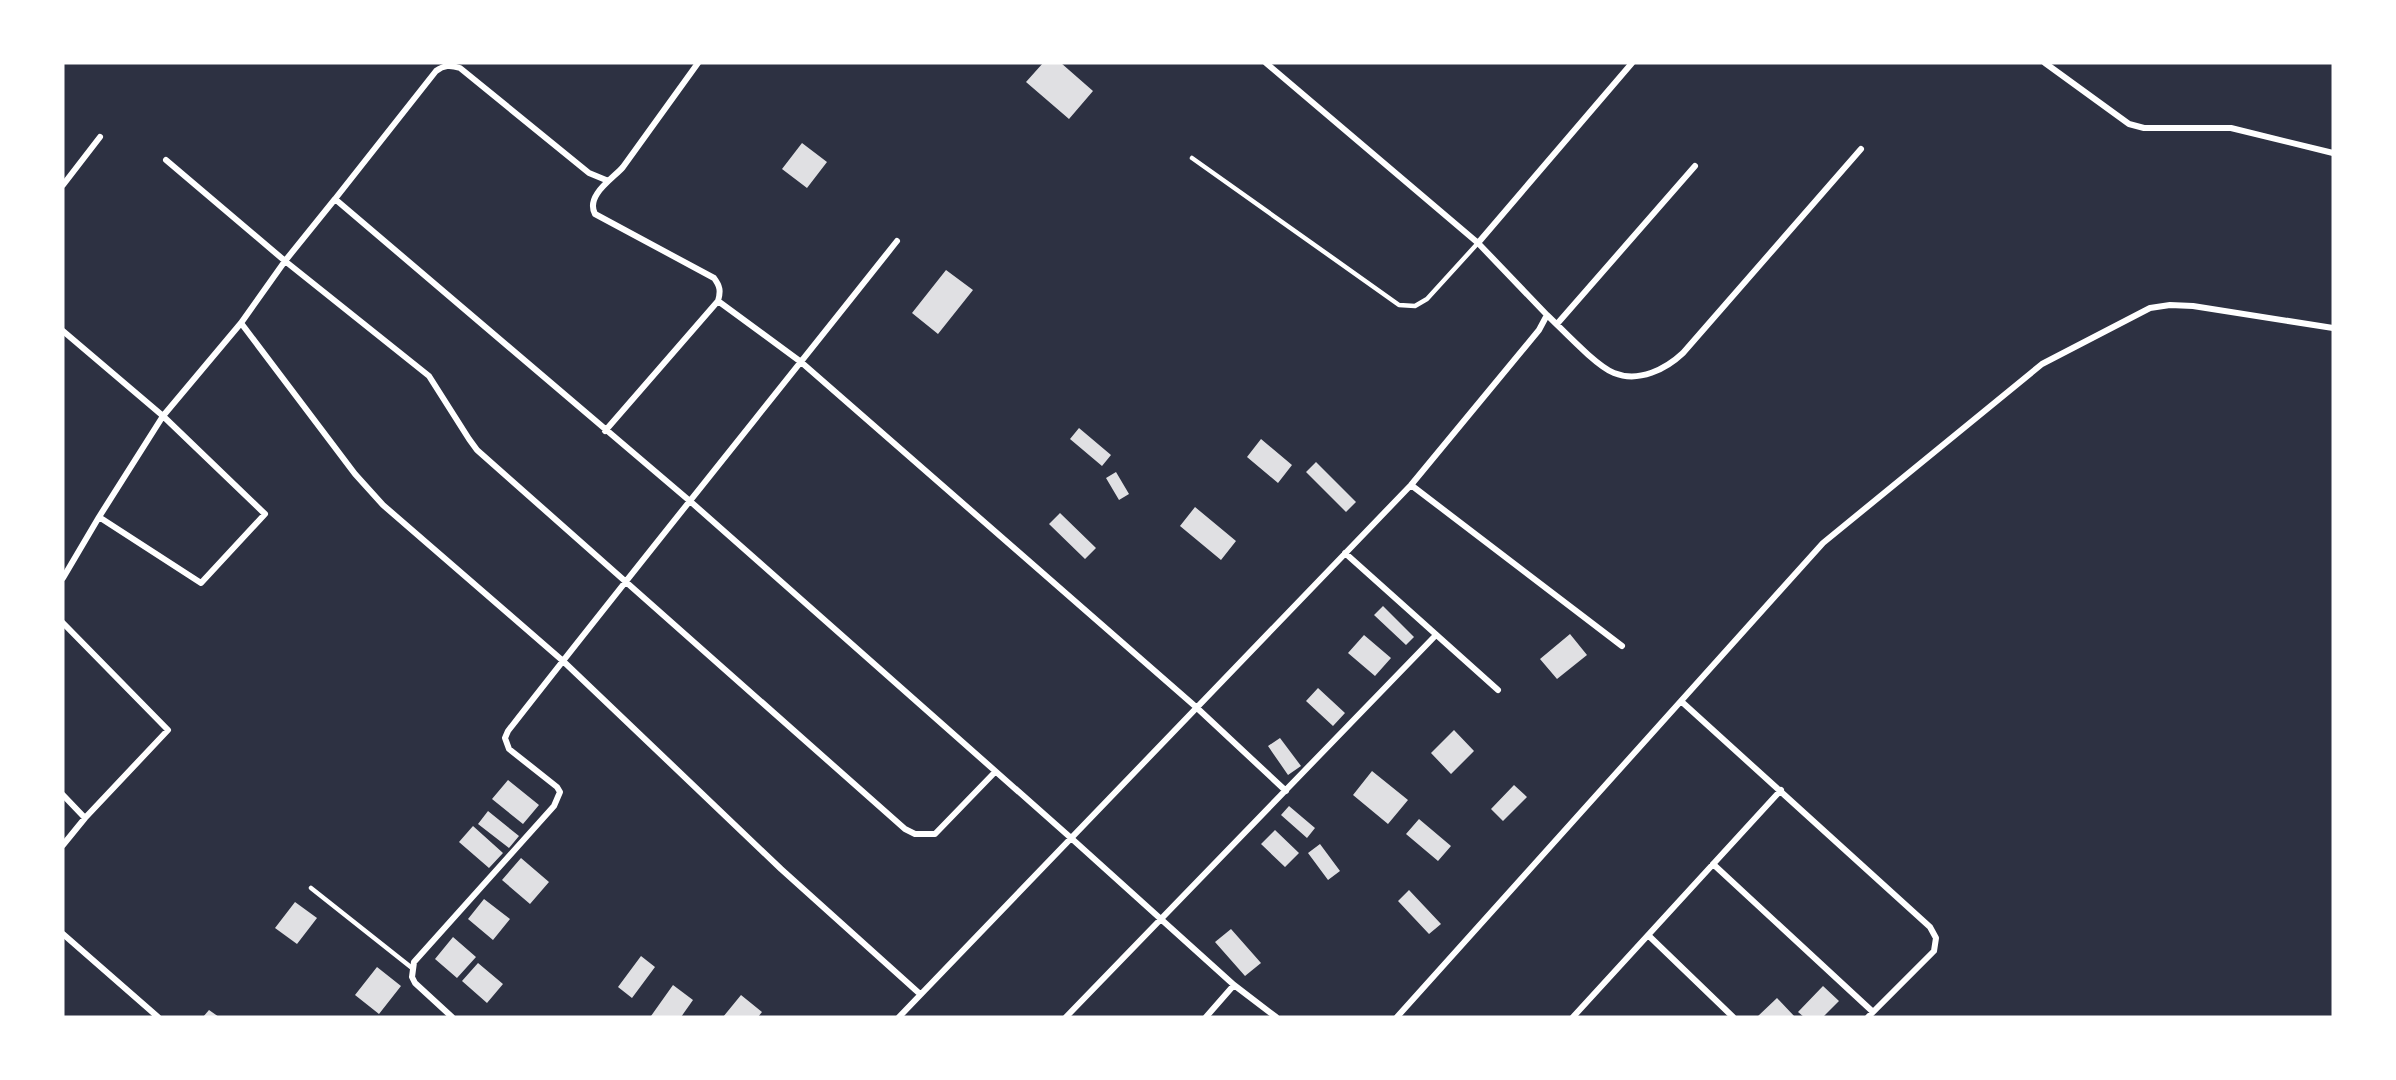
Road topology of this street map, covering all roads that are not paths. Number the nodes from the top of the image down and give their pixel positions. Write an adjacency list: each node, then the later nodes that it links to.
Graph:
1 (698, 63): 11 (street)
2 (1266, 63): 15 (street)
3 (1632, 63): 15 (street)
4 (2045, 63): 7 (street)
5 (100, 137): 12 (street)
6 (1861, 149): 20 (street)
7 (2333, 153)
8 (1191, 158): 15 (lane)
9 (166, 160): 16 (street)
10 (1695, 166): 20 (street)
11 (606, 180): 13 (street); 17 (street)
12 (63, 185)
13 (335, 199): 16 (street); 25 (street)
14 (897, 241): 23 (street)
15 (1478, 243): 18 (street)
16 (285, 261): 19 (street); 31 (street)
17 (717, 301): 23 (street); 25 (street)
18 (1547, 315): 20 (street); 26 (street)
19 (241, 322): 24 (street); 35 (street)
20 (1557, 324)
21 (2333, 328): 37 (street)
22 (63, 331): 24 (street)
23 (801, 362): 27 (street); 38 (street)
24 (163, 416): 28 (street); 28 (street)
25 (605, 431): 27 (street)
26 (1412, 485): 29 (street); 34 (street)
27 (691, 502): 31 (street); 39 (street)
28 (99, 517): 30 (street)
29 (1345, 554): 33 (street); 38 (street)
30 (63, 578)
31 (626, 580): 35 (street); 39 (street)
32 (63, 623): 43 (street)
33 (1436, 634): 36 (street); 41 (street)
34 (1622, 646)
35 (563, 662): 51 (street); 53 (street)
36 (1498, 690)
37 (1682, 702): 40 (street); 61 (street)
38 (1196, 707): 41 (street); 44 (street)
39 (995, 772): 44 (street)
40 (1781, 790): 46 (street); 54 (street)
41 (1286, 791): 48 (street)
42 (63, 795): 43 (street)
43 (85, 818): 45 (street)
44 (1071, 838): 48 (street); 53 (street)
45 (63, 845)
46 (1713, 864): 50 (street); 54 (street)
47 (310, 888): 51 (lane)
48 (1161, 919): 52 (street); 58 (street)
49 (63, 934): 55 (street)
50 (1648, 935): 62 (street); 63 (street)
51 (412, 968): 56 (street)
52 (1234, 985): 59 (street); 60 (street)
53 (920, 994): 57 (street)
54 (1871, 1015)
55 (158, 1017)
56 (452, 1017)
57 (899, 1017)
58 (1066, 1017)
59 (1206, 1017)
60 (1276, 1017)
61 (1396, 1017)
62 (1573, 1017)
63 (1733, 1017)

